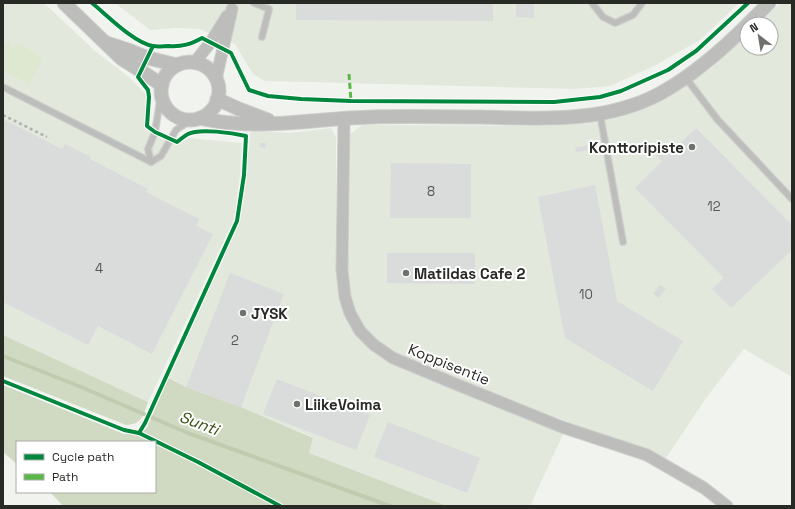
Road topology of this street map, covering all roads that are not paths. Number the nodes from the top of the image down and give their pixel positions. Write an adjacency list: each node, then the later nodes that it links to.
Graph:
1 (64, 3): 10 (street)
2 (254, 3): 9 (lane)
3 (592, 3): 4 (lane)
4 (642, 3)
5 (769, 3): 7 (street)
6 (233, 6): 11 (street); 14 (street)
7 (757, 16)
8 (739, 33): 13 (street)
9 (262, 37)
10 (106, 43): 12 (street); 16 (street)
11 (194, 63): 12 (street); 14 (street)
12 (177, 65): 16 (street)
13 (685, 78): 18 (street); 23 (lane)
14 (216, 79): 17 (street)
15 (3, 87): 22 (lane)
16 (161, 90): 20 (street); 22 (lane)
17 (217, 99): 20 (street); 21 (street)
18 (600, 114): 19 (street); 24 (lane)
19 (344, 118): 21 (street); 25 (street, Koppisentie)
20 (195, 119): 21 (street); 22 (lane)
21 (277, 123)
22 (151, 162)
23 (792, 199)
24 (623, 242)
25 (727, 506)

